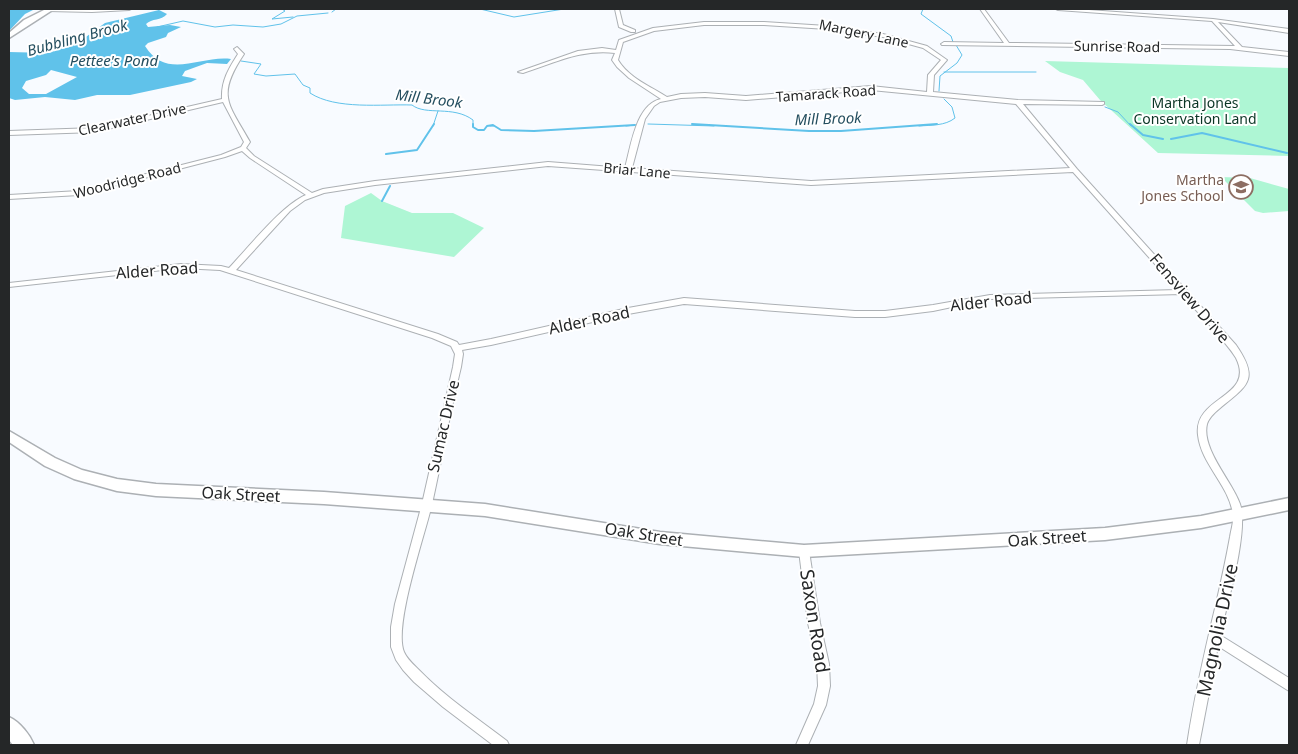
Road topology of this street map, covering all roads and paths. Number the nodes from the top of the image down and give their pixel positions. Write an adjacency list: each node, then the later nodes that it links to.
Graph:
1 (129, 9): 5 (street)
2 (617, 9): 7 (street)
3 (982, 9): 11 (street)
4 (1058, 9): 6 (street)
5 (50, 10): 9 (street)
6 (1213, 20): 8 (street); 12 (street)
7 (633, 31): 14 (street, Margery Lane); 17 (street, Margery Lane)
8 (1289, 31)
9 (9, 36)
10 (944, 44): 11 (street, Sunrise Road)
11 (1007, 44): 12 (street, Sunrise Road)
12 (1240, 48): 15 (street, Sunrise Road)
13 (237, 49): 19 (street)
14 (615, 51): 16 (street); 18 (street)
15 (1289, 54)
16 (522, 72)
17 (930, 93): 18 (street, Tamarack Road); 20 (street, Tamarack Road)
18 (666, 99): 24 (street, Tamarack Road)
19 (225, 100): 22 (street, Clearwater Drive); 23 (street)
20 (1018, 102): 21 (street, Tamarack Road); 25 (street, Fensview Drive)
21 (1102, 103)
22 (9, 134)
23 (244, 148): 26 (street); 27 (street, Woodridge Road)
24 (628, 170): 25 (street, Briar Lane); 26 (street, Briar Lane)
25 (1075, 170): 30 (street, Fensview Drive)
26 (310, 195): 28 (street, Briar Lane)
27 (9, 197)
28 (232, 270): 29 (street, Alder Road); 31 (street, Alder Road)
29 (9, 285)
30 (1184, 292): 31 (street, Alder Road); 35 (street, Fensview Drive)
31 (457, 348): 34 (street, Sumac Drive)
32 (11, 440): 34 (street, Oak Street)
33 (1289, 504): 35 (street, Oak Street)
34 (426, 505): 36 (street, Oak Street); 41 (street, Sumac Drive)
35 (1238, 515): 36 (street, Oak Street); 37 (street, Magnolia Drive)
36 (804, 552): 42 (street, Saxon Road)
37 (1214, 637): 38 (street); 43 (street, Magnolia Drive)
38 (1289, 685)
39 (9, 726): 40 (street)
40 (26, 745)
41 (503, 745)
42 (802, 745)
43 (1194, 745)

